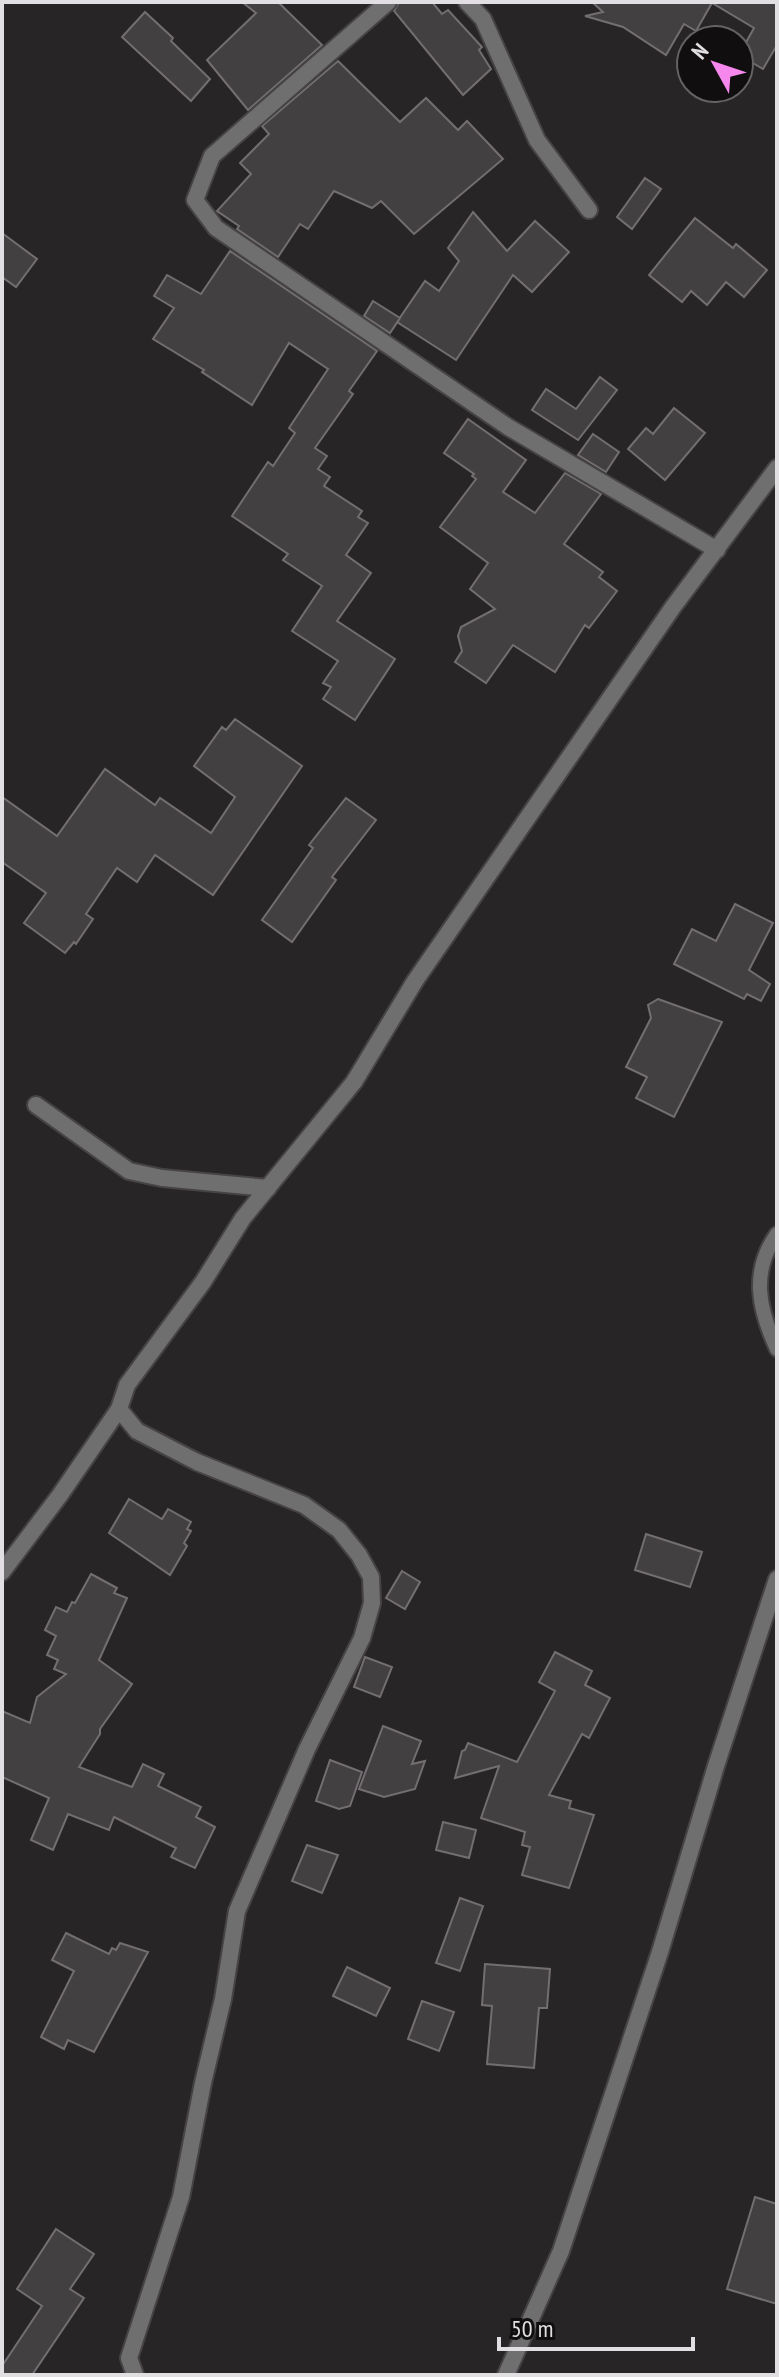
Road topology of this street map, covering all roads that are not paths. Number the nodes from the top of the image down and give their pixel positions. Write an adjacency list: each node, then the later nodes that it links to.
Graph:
1 (388, 2): 5 (street)
2 (467, 2): 3 (street)
3 (589, 210)
4 (777, 468): 5 (street)
5 (717, 550): 7 (street)
6 (36, 1105): 7 (street)
7 (268, 1188): 10 (street)
8 (777, 1234): 9 (lane)
9 (777, 1349)
10 (119, 1409): 11 (street); 13 (street)
11 (2, 1572)
12 (777, 1579): 14 (street)
13 (135, 2375)
14 (506, 2375)

